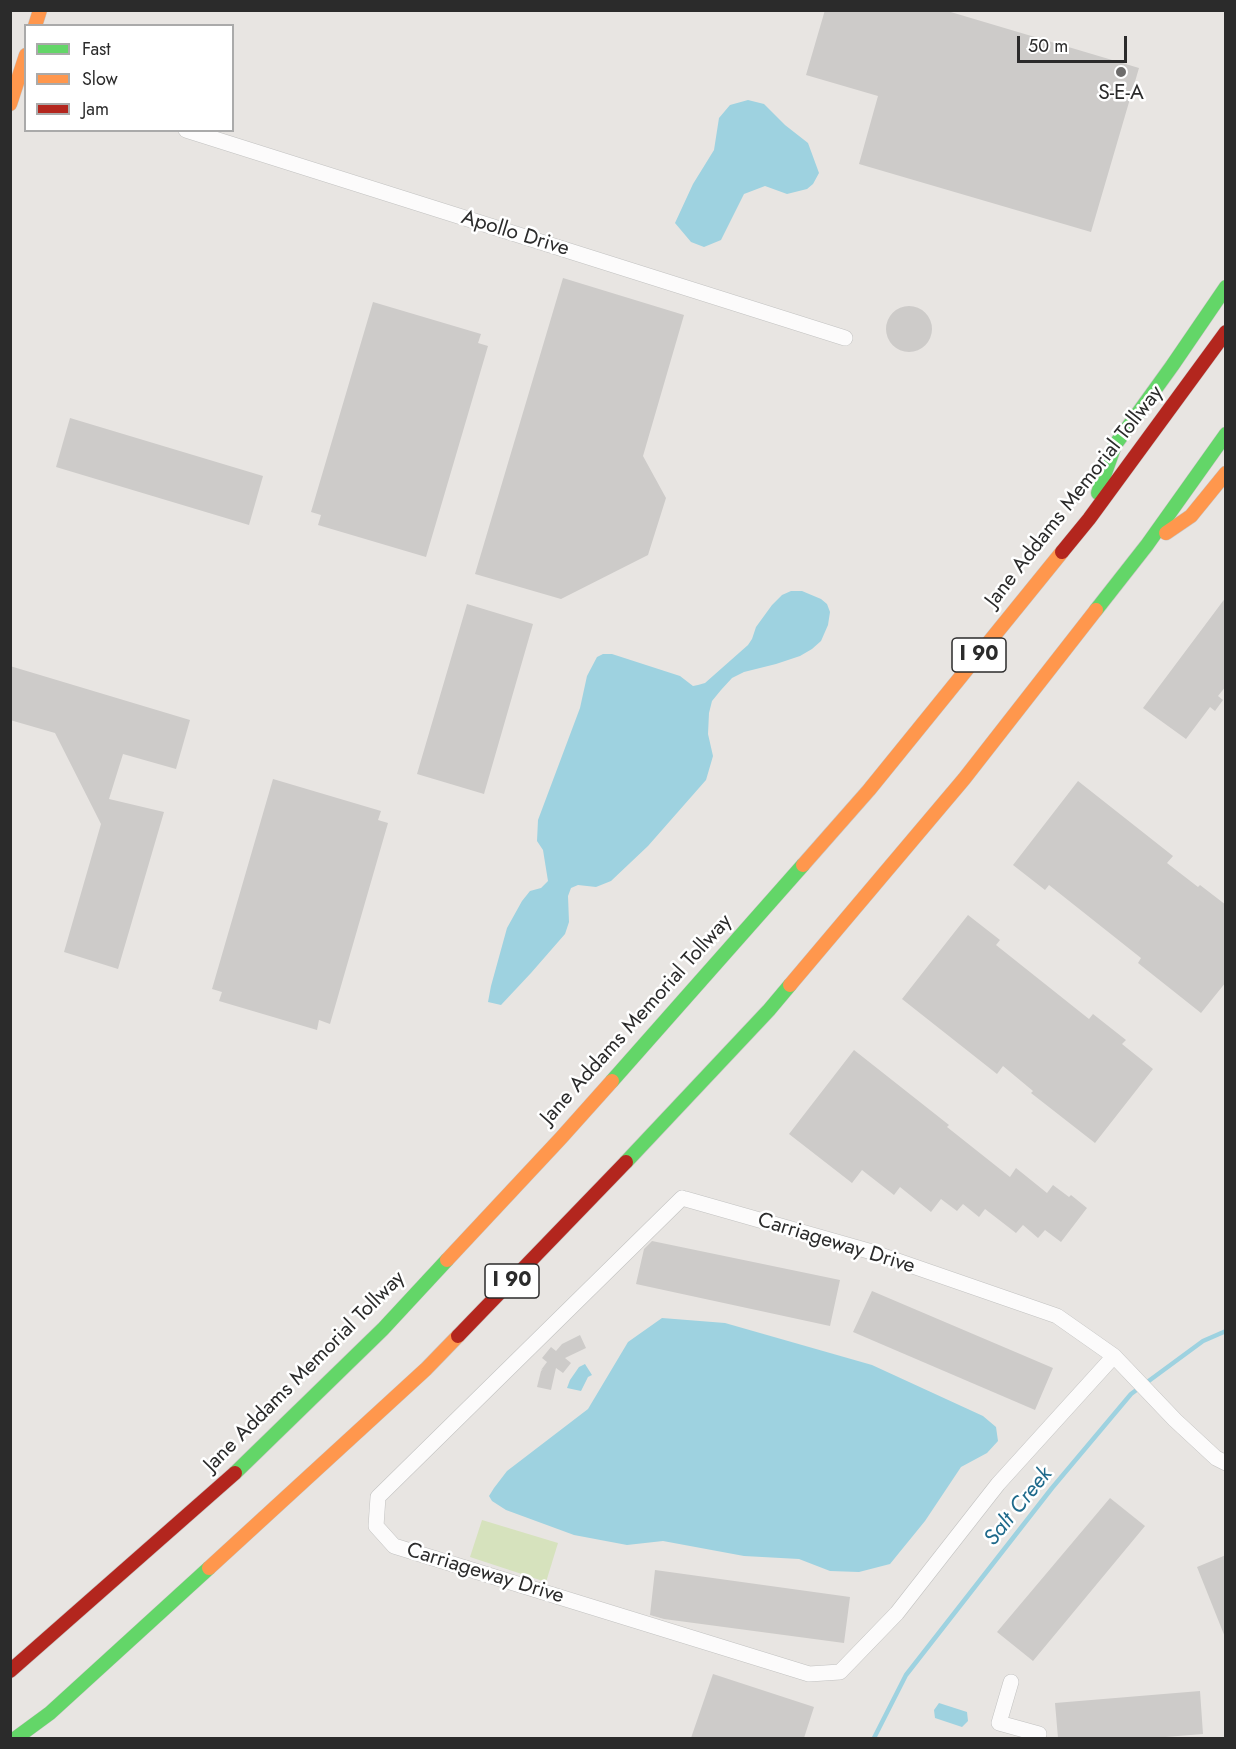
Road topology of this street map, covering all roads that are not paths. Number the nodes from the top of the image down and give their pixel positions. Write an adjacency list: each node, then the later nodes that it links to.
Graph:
1 (24, 62): 2 (main road)
2 (18, 78): 3 (main road)
3 (10, 104)
4 (192, 132): 7 (street, Apollo Drive)
5 (1226, 287): 10 (main road)
6 (1226, 332): 10 (main road, Jane Addams Memorial Tollway / I 90)
7 (845, 338)
8 (1226, 434): 11 (main road, I 90)
9 (1226, 473): 11 (main road)
10 (1089, 519): 14 (main road, Jane Addams Memorial Tollway / I 90)
11 (1147, 545): 17 (main road, I 90)
12 (1114, 1356): 12 (street, Carriageway Drive); 13 (street, Carriageway Drive)
13 (1226, 1462)
14 (10, 1671)
15 (1011, 1682): 16 (street)
16 (1038, 1734)
17 (16, 1738)

